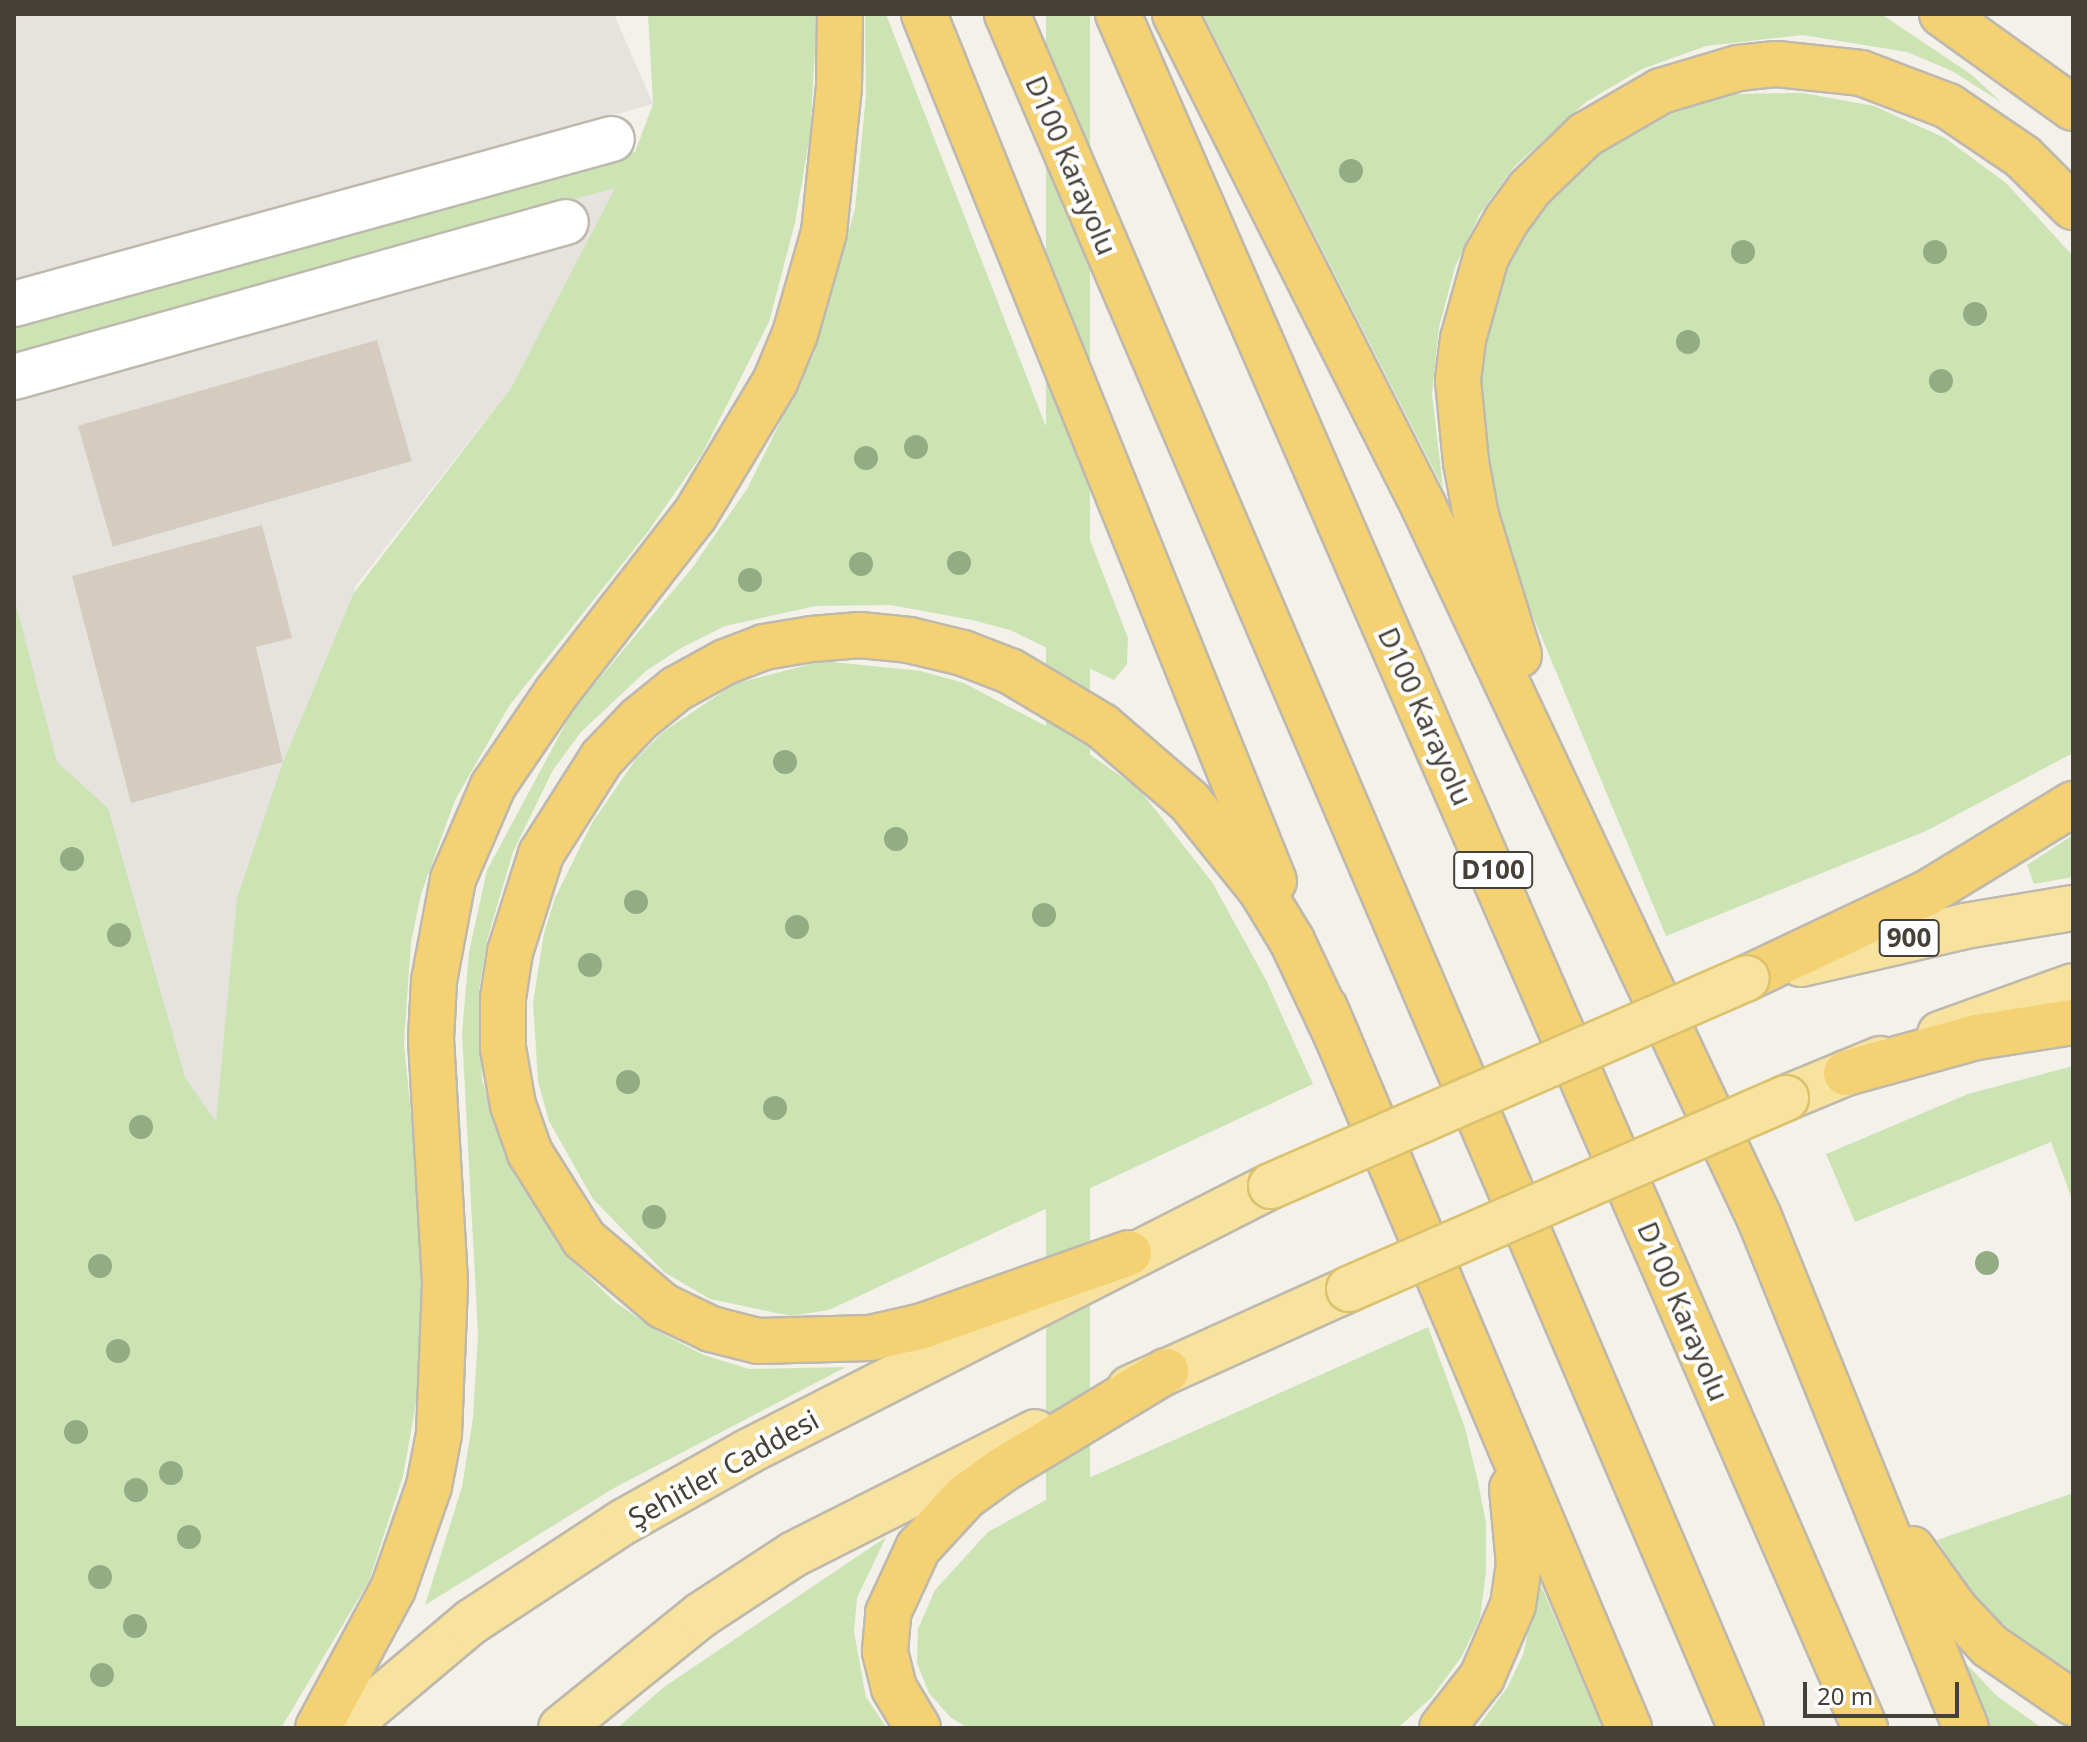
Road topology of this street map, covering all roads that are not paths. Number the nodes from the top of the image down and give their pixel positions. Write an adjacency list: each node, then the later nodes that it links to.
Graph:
1 (840, 14): 28 (highway)
2 (924, 14): 21 (highway)
3 (1007, 14): 34 (highway, D100 Karayolu)
4 (1118, 14): 35 (highway, D100 Karayolu / D100)
5 (1175, 14): 13 (highway)
6 (1205, 14): 13 (highway)
7 (1942, 14): 8 (highway)
8 (2073, 108)
9 (612, 139): 12 (street)
10 (2073, 207): 16 (highway)
11 (566, 222): 14 (street)
12 (14, 304)
13 (1341, 338): 16 (highway)
14 (14, 377)
15 (2073, 804): 18 (highway)
16 (1591, 861): 26 (highway)
17 (2073, 908): 18 (main road, 900)
18 (1747, 978): 23 (main road, Şehitler Caddesi, bridge)
19 (2073, 986): 22 (main road)
20 (2073, 1022): 22 (highway)
21 (1336, 1034): 23 (highway); 24 (highway)
22 (1846, 1073): 25 (main road, bridge)
23 (1129, 1253): 29 (main road, Şehitler Caddesi)
24 (1474, 1364): 32 (highway); 33 (highway)
25 (1166, 1371): 30 (main road); 31 (highway)
26 (1833, 1398): 27 (highway); 36 (highway)
27 (2073, 1703)
28 (318, 1728)
29 (345, 1728)
30 (561, 1728)
31 (918, 1728)
32 (1442, 1728)
33 (1629, 1728)
34 (1741, 1728)
35 (1865, 1728)
36 (1966, 1728)

